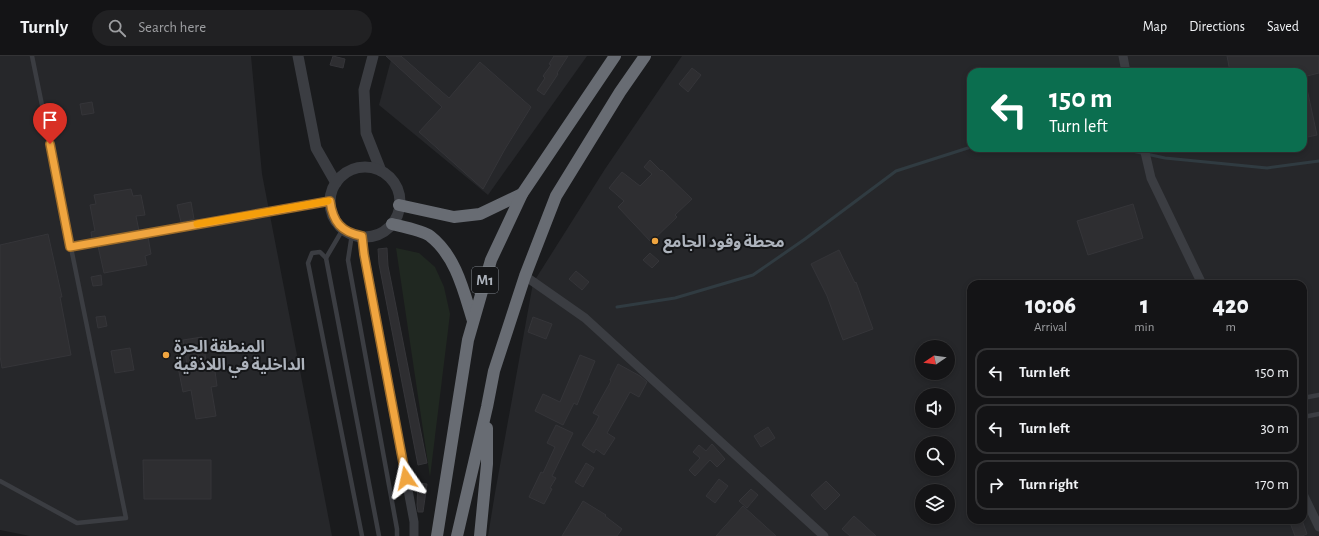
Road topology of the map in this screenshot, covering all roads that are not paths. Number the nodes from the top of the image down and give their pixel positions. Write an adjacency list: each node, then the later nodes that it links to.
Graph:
1 (32, 56): 16 (lane)
2 (298, 56): 10 (street)
3 (373, 56): 9 (street)
4 (615, 56): 11 (highway, M1)
5 (645, 56): 18 (highway, M1)
6 (1123, 56): 7 (street)
7 (1125, 68)
8 (1145, 152): 19 (street)
9 (381, 171): 10 (street); 13 (street)
10 (336, 183): 12 (street)
11 (522, 194): 13 (highway); 20 (highway, M1)
12 (330, 201): 15 (street); 16 (lane)
13 (399, 205): 14 (street)
14 (392, 224): 15 (street); 20 (highway)
15 (352, 233): 17 (lane); 31 (lane); 32 (street)
16 (70, 247): 26 (lane)
17 (326, 258): 29 (lane); 30 (lane)
18 (525, 276): 23 (highway, M1); 36 (street)
19 (1200, 280)
20 (473, 321): 33 (highway, M1)
21 (1319, 395): 22 (lane)
22 (1307, 397)
23 (487, 407): 34 (highway, M1); 35 (highway)
24 (1319, 414): 25 (lane)
25 (1307, 416)
26 (0, 481)
27 (1307, 502): 28 (street)
28 (1319, 528)
29 (362, 536)
30 (379, 536)
31 (396, 536)
32 (414, 536)
33 (437, 536)
34 (457, 536)
35 (480, 536)
36 (824, 536)

